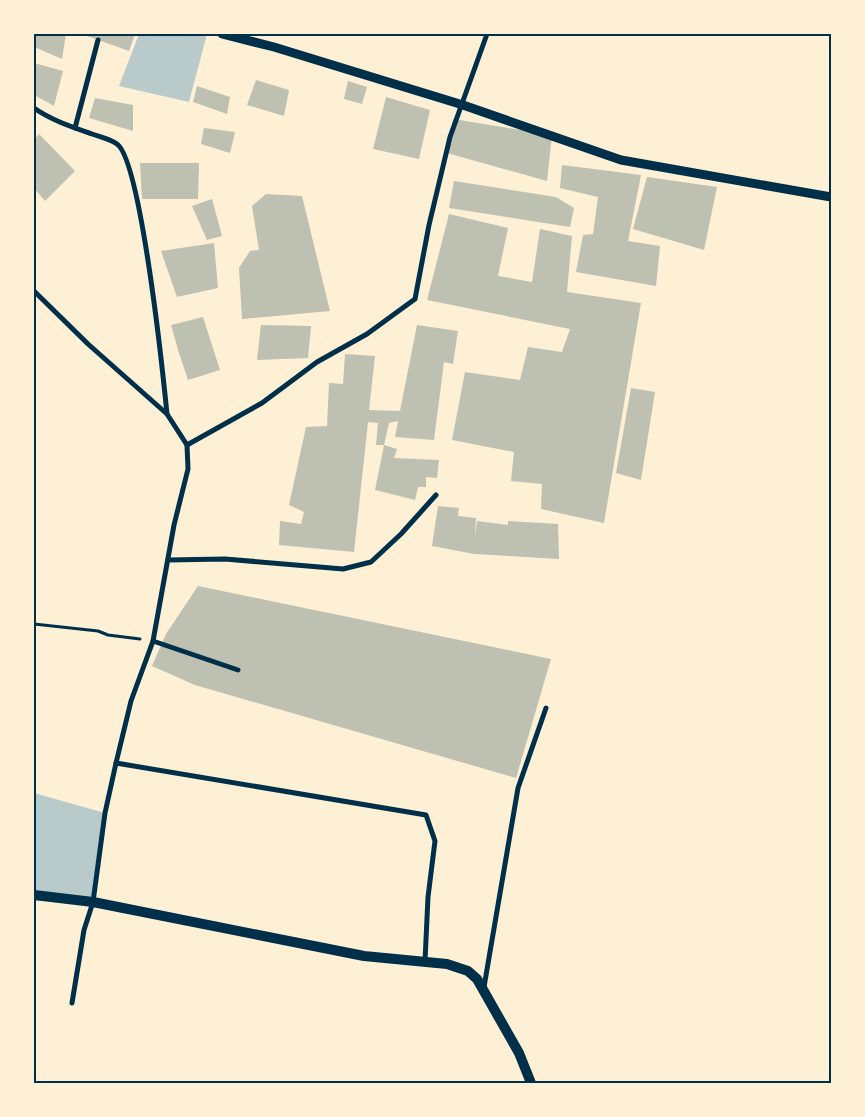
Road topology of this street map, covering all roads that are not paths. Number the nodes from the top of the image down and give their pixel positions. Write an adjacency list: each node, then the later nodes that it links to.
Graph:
1 (222, 34): 4 (street)
2 (487, 34): 4 (street)
3 (98, 40): 6 (street)
4 (463, 105): 7 (street); 10 (street)
5 (34, 108): 6 (street)
6 (75, 128): 9 (street)
7 (831, 196)
8 (34, 291): 9 (street)
9 (167, 414): 10 (street)
10 (187, 445): 12 (street)
11 (436, 495): 12 (street)
12 (168, 560): 13 (street)
13 (153, 641): 14 (street); 16 (street)
14 (238, 670)
15 (546, 708): 20 (street)
16 (116, 763): 18 (street); 19 (street)
17 (34, 896): 18 (main road)
18 (93, 902): 19 (main road); 21 (street)
19 (425, 961): 20 (main road)
20 (483, 990): 22 (main road)
21 (72, 1002)
22 (531, 1083)

